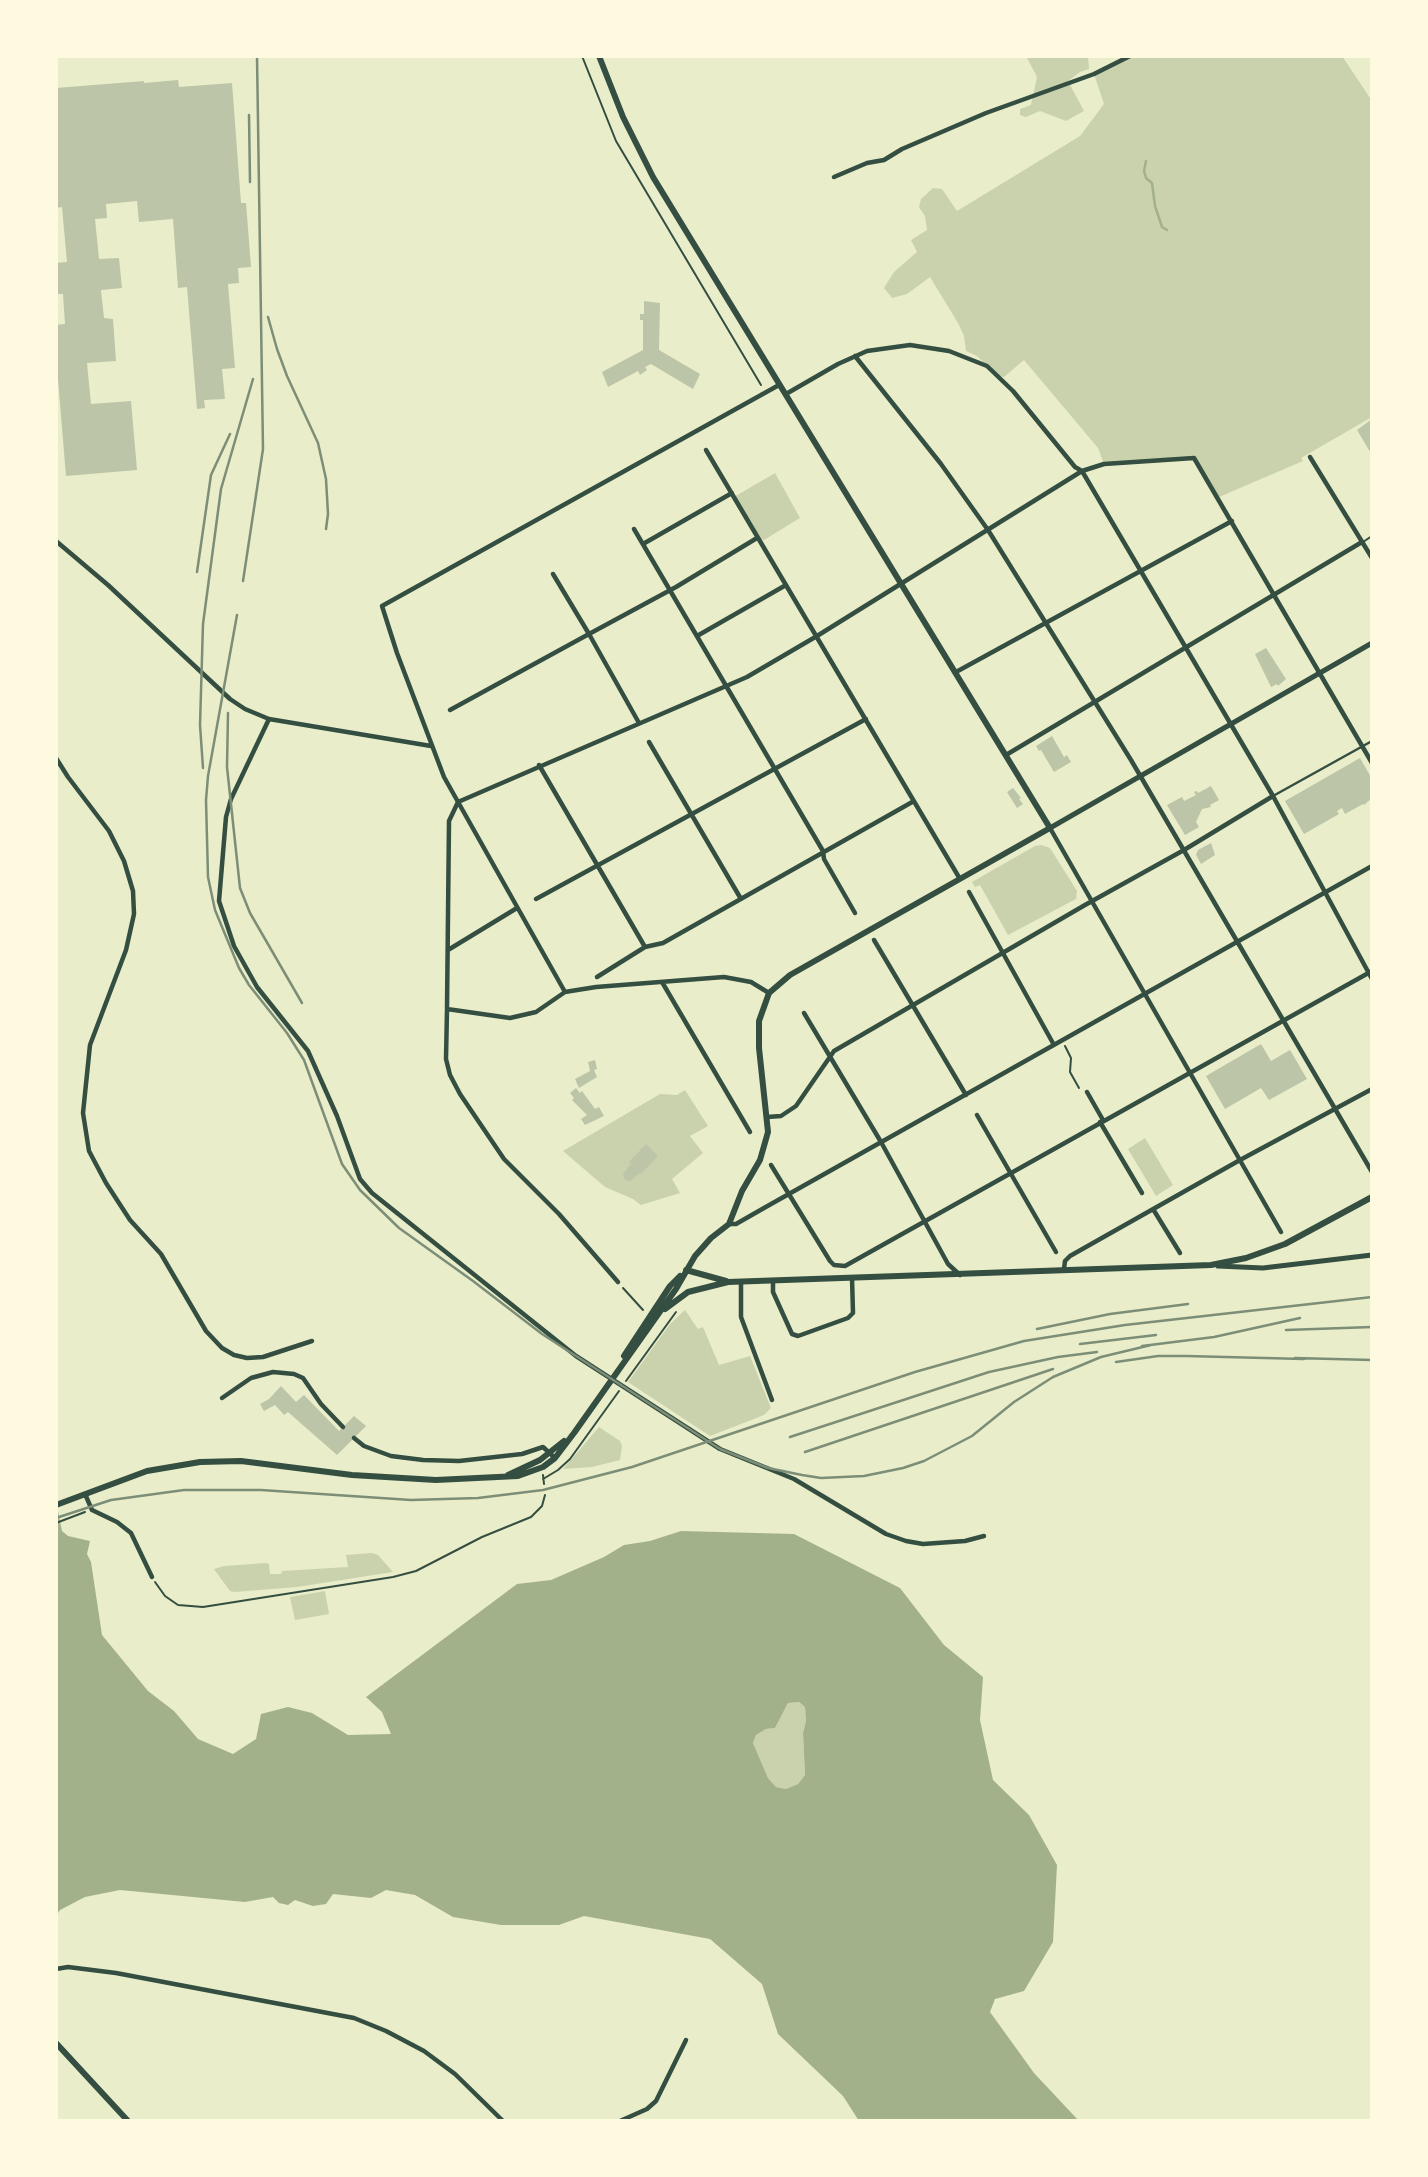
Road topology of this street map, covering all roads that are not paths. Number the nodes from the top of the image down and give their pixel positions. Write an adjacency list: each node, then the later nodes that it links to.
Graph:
1 (599, 56): 5 (main road)
2 (1130, 56): 3 (street)
3 (834, 177)
4 (855, 356): 6 (street); 9 (street); 13 (street)
5 (779, 385): 6 (main road); 43 (street)
6 (785, 394): 22 (main road)
7 (706, 450): 10 (street)
8 (1310, 457): 17 (street)
9 (1082, 471): 11 (street); 13 (street); 20 (street)
10 (732, 493): 15 (street); 18 (street)
11 (1232, 521): 20 (street); 25 (street)
12 (634, 528): 18 (street)
13 (988, 530): 22 (street); 26 (street)
14 (1372, 536): 17 (lane)
15 (757, 538): 23 (street); 24 (street)
16 (56, 541): 37 (street)
17 (1363, 542): 19 (street); 25 (street)
18 (643, 544): 24 (street)
19 (1372, 558)
20 (1142, 570): 26 (street); 31 (street)
21 (553, 574): 27 (street)
22 (901, 582): 29 (street); 32 (main road)
23 (786, 585): 28 (street); 29 (street)
24 (670, 591): 27 (street); 28 (street)
25 (1276, 595): 31 (street); 33 (street)
26 (1045, 622): 32 (street); 35 (street)
27 (589, 634): 36 (street); 39 (street)
28 (697, 636): 34 (street)
29 (817, 636): 34 (street); 38 (street)
30 (1372, 643): 33 (street)
31 (1186, 648): 35 (street); 40 (street)
32 (956, 672): 45 (main road)
33 (1320, 673): 40 (street); 44 (street)
34 (728, 687): 39 (street); 49 (street)
35 (1096, 703): 45 (street); 50 (street)
36 (450, 710)
37 (269, 719): 43 (street); 129 (street)
38 (866, 719): 49 (street); 52 (street)
39 (639, 723): 48 (street)
40 (1231, 724): 50 (street); 51 (street)
41 (1372, 741): 44 (street)
42 (649, 742): 54 (street)
43 (432, 746): 53 (street)
44 (1362, 746): 47 (street); 51 (street)
45 (1006, 755): 55 (main road)
46 (56, 758): 120 (street)
47 (1372, 762)
48 (539, 765): 53 (street); 58 (street)
49 (775, 770): 54 (street); 57 (street)
50 (1141, 777): 55 (street); 56 (street)
51 (1273, 796): 56 (street); 62 (street)
52 (914, 801): 57 (street); 60 (street)
53 (458, 802): 66 (street); 71 (street)
54 (691, 814): 58 (street); 64 (street)
55 (1050, 828): 60 (main road); 65 (street)
56 (1184, 850): 65 (street); 69 (street)
57 (823, 851): 64 (street); 67 (street)
58 (597, 866): 63 (street); 70 (street)
59 (1372, 866): 62 (street)
60 (960, 879): 78 (main road)
61 (969, 892): 72 (street)
62 (1327, 892): 69 (street); 73 (street)
63 (536, 899)
64 (741, 899): 70 (street)
65 (1092, 901): 72 (street); 79 (street)
66 (517, 908): 71 (street); 77 (street)
67 (855, 913)
68 (874, 940): 80 (street)
69 (1238, 942): 79 (street); 83 (street)
70 (645, 947): 74 (street)
71 (447, 950): 81 (street)
72 (1003, 952): 80 (street); 84 (street)
73 (1370, 973): 75 (street); 83 (street)
74 (597, 977)
75 (1372, 979)
76 (662, 982): 77 (street); 78 (street); 94 (street)
77 (565, 992): 81 (street)
78 (769, 993): 92 (main road)
79 (1146, 994): 84 (street); 86 (street)
80 (913, 1006): 85 (street); 89 (street)
81 (447, 1009): 116 (street)
82 (804, 1013): 85 (street)
83 (1284, 1020): 86 (street); 90 (street)
84 (1054, 1045): 89 (street)
85 (829, 1056): 92 (street); 95 (street)
86 (1191, 1072): 93 (street); 96 (street)
87 (1372, 1089): 90 (street)
88 (1087, 1092): 93 (street)
89 (966, 1095): 95 (street)
90 (1335, 1109): 96 (street); 98 (street)
91 (977, 1115): 99 (street)
92 (767, 1117): 105 (main road)
93 (1101, 1121): 99 (street); 101 (street)
94 (750, 1132)
95 (881, 1142): 100 (street); 104 (street)
96 (1240, 1160): 103 (street); 106 (street)
97 (771, 1165): 100 (street)
98 (1372, 1172)
99 (1011, 1173): 104 (street); 107 (street)
100 (790, 1194): 104 (street); 105 (street)
101 (1142, 1194)
102 (1372, 1197): 110 (main road)
103 (1153, 1209): 108 (street); 111 (street)
104 (925, 1221): 113 (street)
105 (729, 1224): 112 (main road)
106 (1281, 1232)
107 (1056, 1252)
108 (1180, 1253)
109 (1372, 1255): 110 (street)
110 (1211, 1265): 111 (main road)
111 (1064, 1269): 113 (main road)
112 (686, 1270): 117 (main road); 119 (main road); 121 (main road)
113 (961, 1275): 114 (main road)
114 (852, 1278): 115 (main road); 115 (street)
115 (773, 1281): 118 (main road)
116 (618, 1282)
117 (728, 1282): 118 (main road); 119 (main road)
118 (741, 1282): 123 (street)
119 (653, 1320): 121 (main road)
120 (312, 1341)
121 (619, 1367): 126 (main road)
122 (222, 1398): 124 (street)
123 (772, 1400)
124 (343, 1427)
125 (354, 1438): 126 (street)
126 (553, 1455): 127 (main road)
127 (85, 1494): 128 (main road); 130 (street)
128 (56, 1505)
129 (984, 1536)
130 (152, 1577)
131 (56, 1969): 135 (street)
132 (686, 2040): 136 (street)
133 (56, 2043): 134 (main road)
134 (128, 2121)
135 (503, 2121)
136 (620, 2121)

